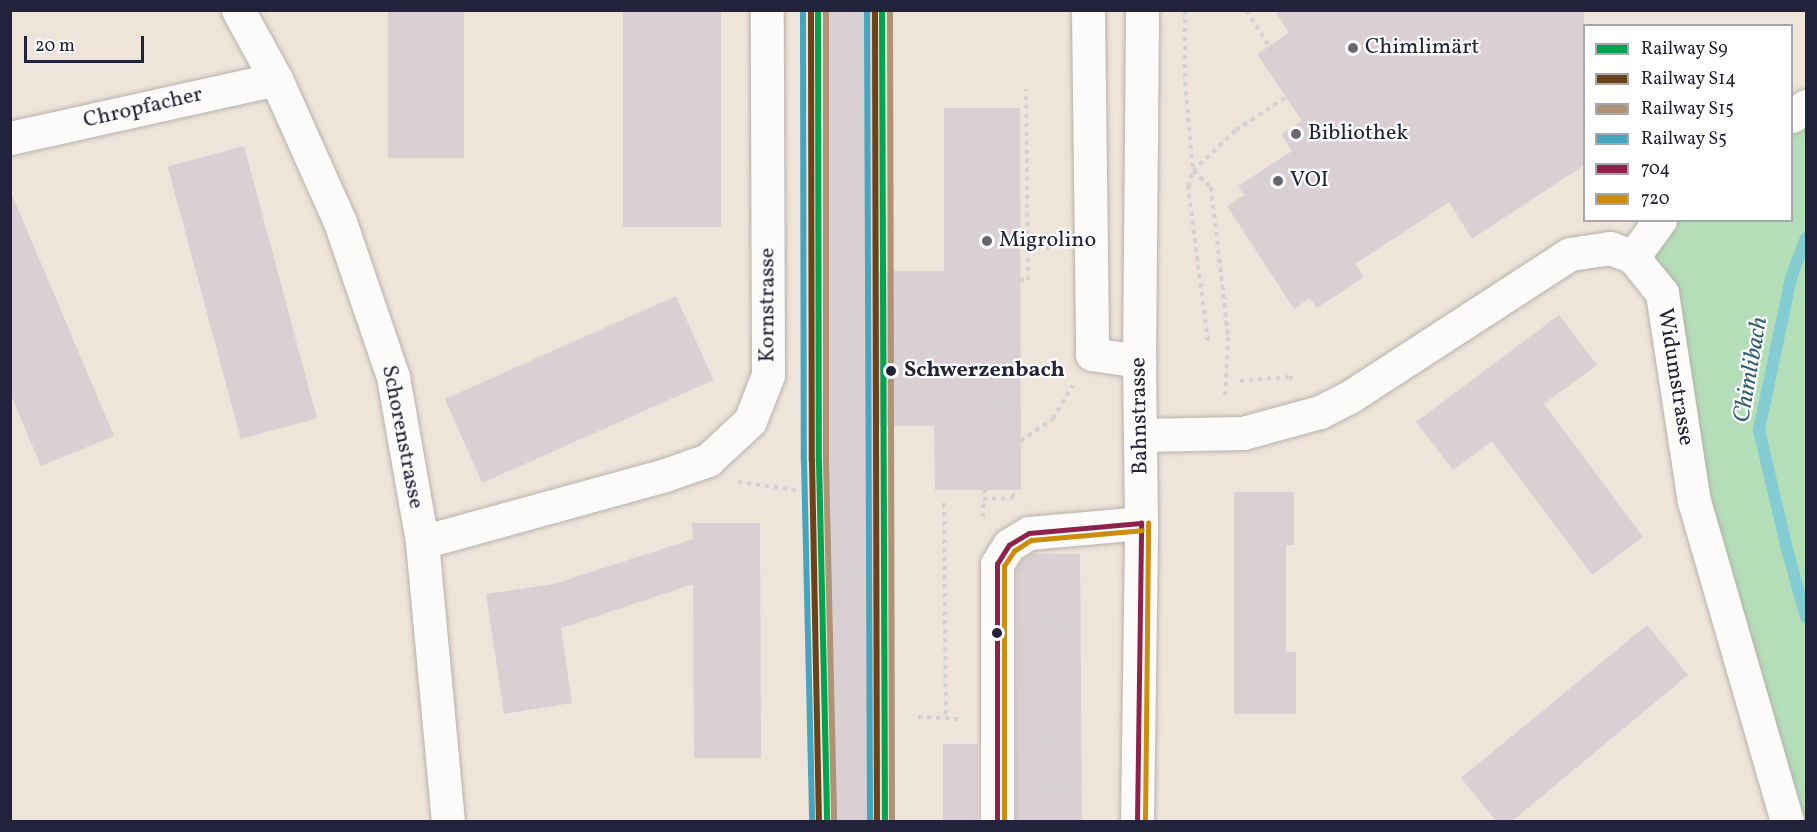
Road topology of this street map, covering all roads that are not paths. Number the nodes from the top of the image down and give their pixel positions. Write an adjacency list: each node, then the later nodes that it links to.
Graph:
1 (238, 10): 5 (street, Schorenstrasse)
2 (767, 10): 14 (street, Kornstrasse)
3 (1088, 10): 11 (street)
4 (1142, 10): 11 (street, Bahnstrasse)
5 (276, 79): 8 (street, Chropfacher); 14 (street, Schorenstrasse)
6 (1806, 106): 7 (street)
7 (1793, 115)
8 (10, 138)
9 (1659, 222): 10 (street)
10 (1633, 257): 12 (street); 18 (street, Widumstrasse)
11 (1139, 361): 12 (street, Bahnstrasse)
12 (1140, 435): 13 (street, Bahnstrasse)
13 (1141, 523): 16 (street); 17 (street, Bahnstrasse)
14 (422, 542): 15 (street, Schorenstrasse)
15 (448, 822)
16 (997, 822)
17 (1137, 822)
18 (1787, 822)

